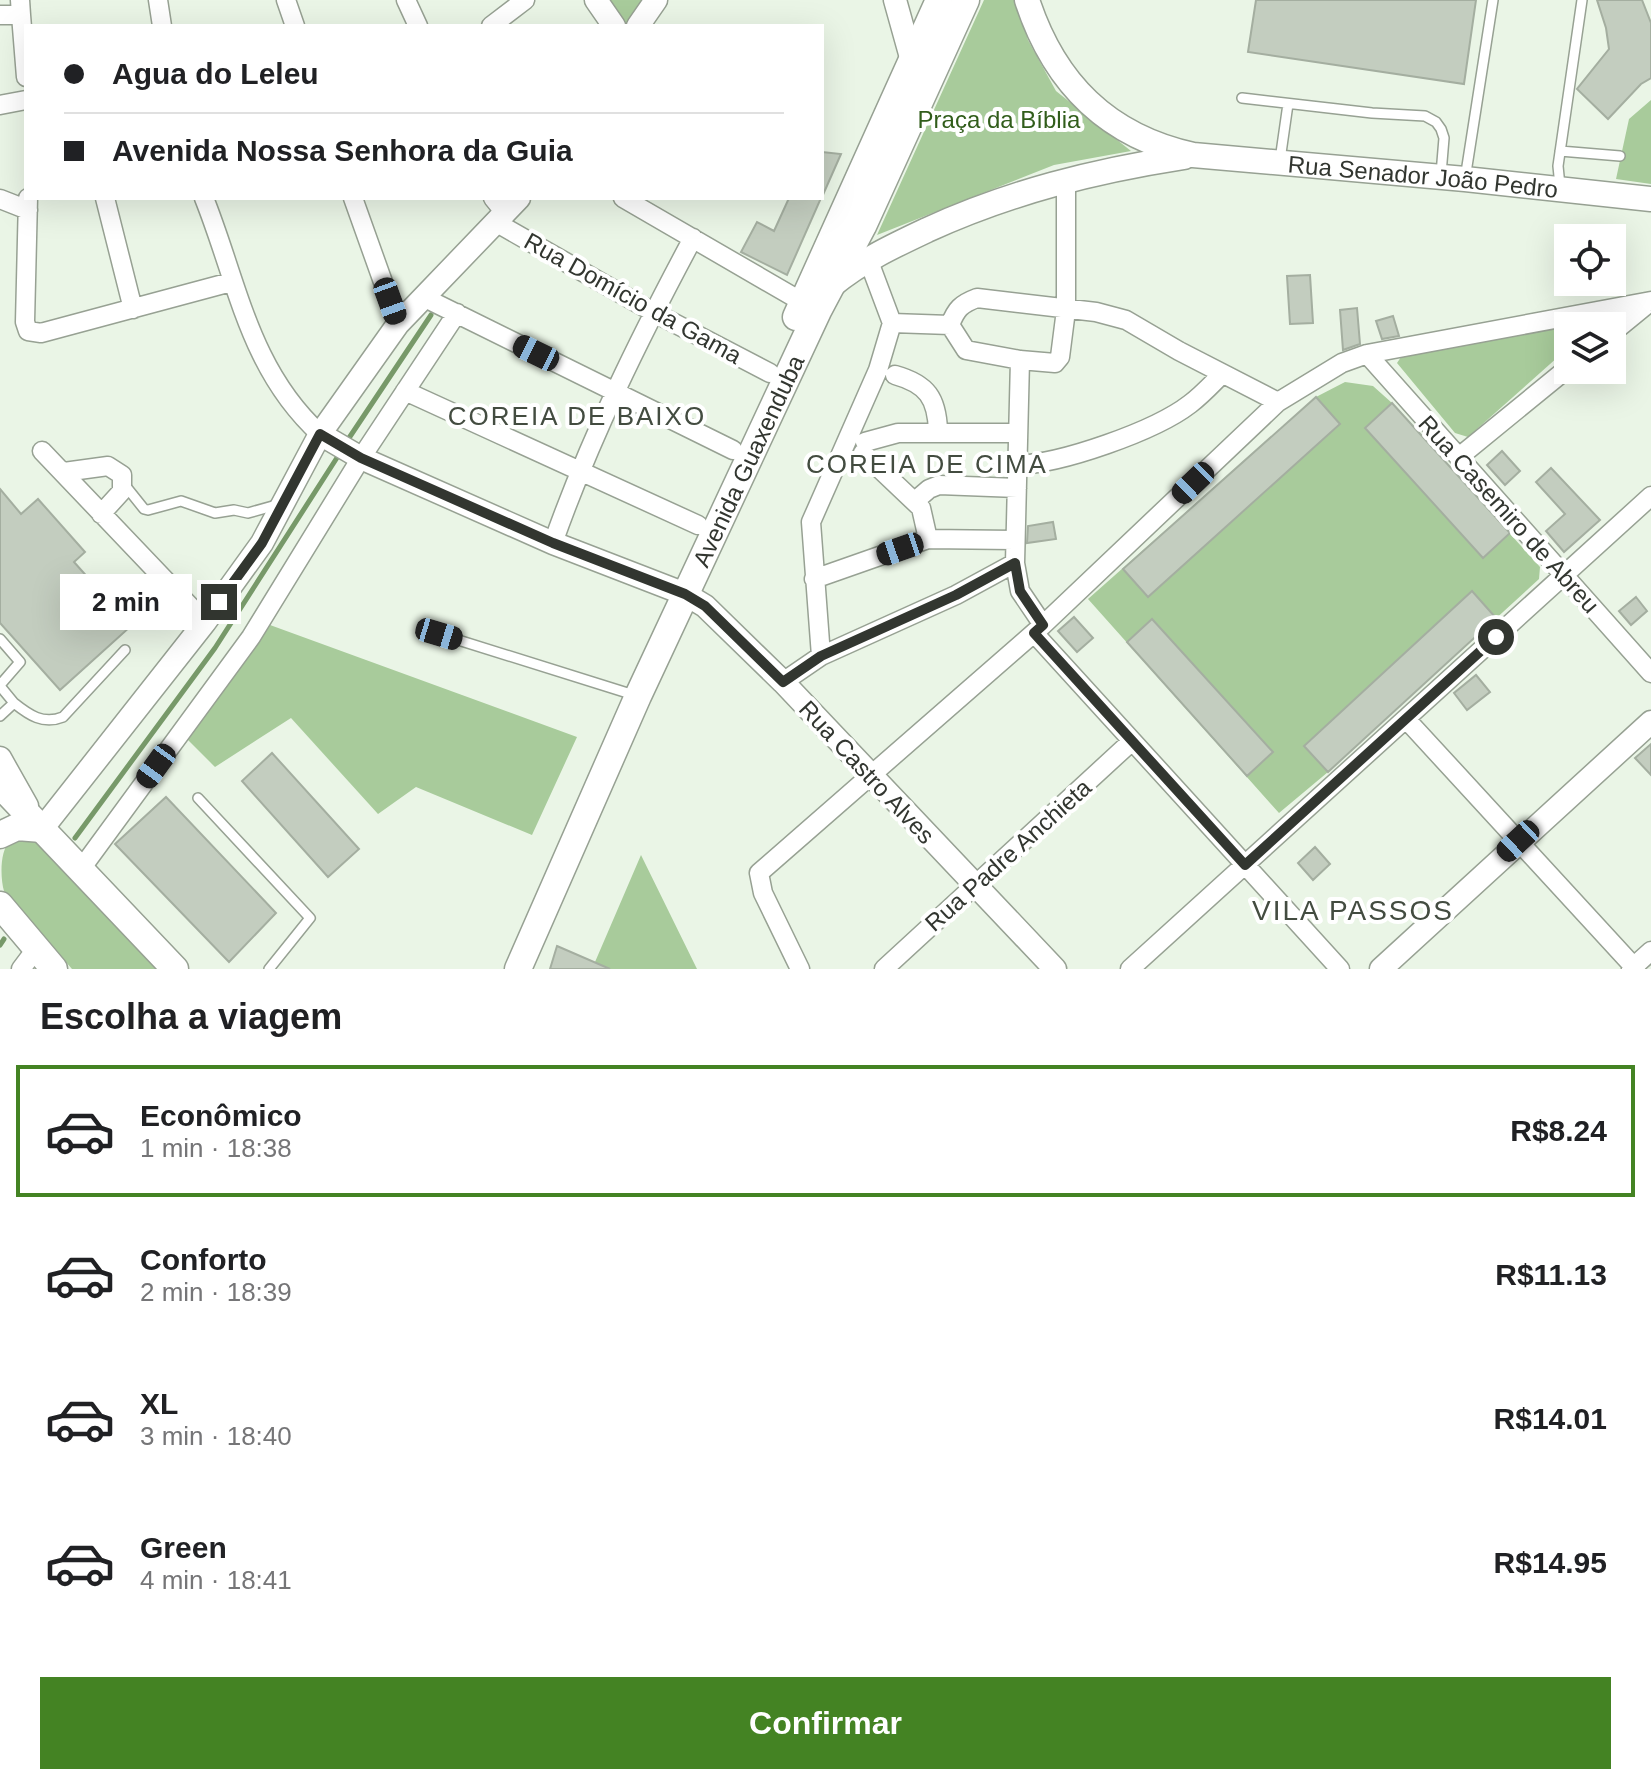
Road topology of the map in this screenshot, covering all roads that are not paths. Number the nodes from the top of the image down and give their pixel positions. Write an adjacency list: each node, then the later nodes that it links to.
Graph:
1 (158, 0): 15 (street)
2 (286, 0): 16 (street)
3 (406, 0): 17 (street)
4 (525, 0): 18 (street)
5 (596, 0): 19 (street)
6 (656, 0): 20 (street)
7 (895, 0): 22 (street)
8 (939, 0): 22 (main road, Avenida Guaxenduba)
9 (966, 0): 42 (main road, Avenida Guaxenduba)
10 (1027, 0): 28 (main road, Rua Senador João Pedro)
11 (1493, 0): 31 (lane)
12 (1582, 0): 27 (lane)
13 (21, 8): 14 (street); 21 (street)
14 (0, 15)
15 (162, 24)
16 (294, 24)
17 (417, 24)
18 (494, 24)
19 (613, 24)
20 (639, 24)
21 (24, 49)
22 (912, 61): 42 (main road); 49 (main road, Avenida Guaxenduba)
23 (1242, 98): 25 (lane)
24 (24, 100): 26 (street)
25 (1288, 104): 30 (lane); 31 (lane)
26 (0, 105)
27 (1560, 151): 29 (lane); 33 (lane)
28 (1193, 155): 30 (main road, Rua Senador João Pedro); 32 (main road, Rua Senador João Pedro)
29 (1620, 156)
30 (1279, 163): 31 (main road, Rua Senador João Pedro)
31 (1453, 178): 33 (main road, Rua Senador João Pedro)
32 (1066, 179): 44 (main road, Rua Senador João Pedro); 51 (street)
33 (1560, 189): 35 (main road, Rua Senador João Pedro)
34 (0, 199): 40 (street)
35 (1651, 199)
36 (106, 200): 50 (street)
37 (205, 200): 45 (street)
38 (354, 200): 56 (street)
39 (626, 200): 43 (street)
40 (28, 204): 50 (street)
41 (504, 208): 47 (street); 52 (street, Rua Domício da Gama)
42 (863, 226): 46 (main road, Avenida Guaxenduba)
43 (693, 238): 49 (street); 52 (street)
44 (868, 259): 46 (main road, Rua Senador João Pedro); 55 (street)
45 (231, 282): 50 (street); 69 (street)
46 (830, 287): 49 (main road, Avenida Guaxenduba)
47 (423, 297): 53 (street); 56 (street)
48 (1651, 301): 54 (street); 58 (street)
49 (811, 307): 60 (main road, Avenida Guaxenduba); 90 (main road, Avenida Guaxenduba)
50 (133, 309)
51 (1066, 310): 57 (street); 59 (street); 62 (street)
52 (653, 312): 60 (street, Rua Domício da Gama); 65 (street)
53 (457, 313): 64 (street); 65 (street)
54 (1626, 322)
55 (892, 323): 57 (street); 61 (street)
56 (398, 324): 69 (street)
57 (950, 325): 59 (street)
58 (1367, 354): 66 (street); 73 (street, Rua Casemiro de Abreu)
59 (1020, 360): 68 (street)
60 (770, 373): 70 (main road, Avenida Guaxenduba)
61 (887, 373): 67 (street); 89 (street)
62 (1222, 374): 66 (street); 74 (street)
63 (1554, 379): 73 (street)
64 (405, 391): 72 (street); 75 (street)
65 (616, 392): 70 (street); 75 (street)
66 (1278, 402): 92 (street)
67 (938, 431): 68 (street); 80 (street)
68 (1017, 433): 74 (street)
69 (325, 437): 72 (street, Rua Castro Alves); 81 (street)
70 (733, 450): 83 (main road, Avenida Guaxenduba)
71 (42, 451): 76 (street)
72 (356, 456): 86 (street, Rua Castro Alves); 114 (street)
73 (1459, 457): 88 (street, Rua Casemiro de Abreu)
74 (1016, 465): 78 (street)
75 (579, 471): 83 (street); 86 (street)
76 (64, 472): 77 (street); 82 (street)
77 (124, 484): 81 (lane); 82 (street)
78 (1017, 488): 80 (street); 85 (street)
79 (1651, 496): 88 (street)
80 (915, 501): 84 (street)
81 (283, 503): 91 (street)
82 (101, 514): 91 (street)
83 (698, 525): 90 (main road, Avenida Guaxenduba)
84 (928, 539): 85 (street); 89 (street)
85 (1014, 540): 87 (street)
86 (553, 543): 90 (street, Rua Castro Alves)
87 (1015, 563): 92 (street); 96 (street)
88 (1564, 575): 97 (street, Rua Casemiro de Abreu); 103 (street)
89 (814, 579): 96 (street)
90 (677, 591): 98 (street, Rua Castro Alves); 100 (main road, Avenida Guaxenduba)
91 (205, 622): 110 (street)
92 (1039, 629): 105 (street); 107 (street)
93 (439, 634): 100 (lane)
94 (0, 639): 99 (lane)
95 (125, 650): 101 (lane)
96 (821, 656): 98 (street)
97 (1651, 673)
98 (783, 682): 107 (street, Rua Castro Alves)
99 (0, 685): 101 (lane)
100 (629, 693): 122 (main road, Avenida Guaxenduba); 123 (main road, Avenida Guaxenduba)
101 (14, 703): 102 (lane)
102 (0, 716)
103 (1406, 719): 112 (street); 113 (street)
104 (1651, 722): 112 (street)
105 (1132, 741): 113 (street); 115 (street, Rua Padre Anchieta)
106 (0, 758): 110 (street)
107 (871, 777): 115 (street, Rua Castro Alves); 124 (street)
108 (0, 785): 110 (main road)
109 (198, 798): 121 (lane)
110 (39, 825): 111 (main road); 114 (main road)
111 (0, 835)
112 (1518, 841): 119 (street); 129 (street)
113 (1245, 865): 127 (street); 128 (street)
114 (81, 869): 120 (main road)
115 (973, 885): 125 (street, Rua Padre Anchieta); 126 (street, Rua Castro Alves)
116 (0, 905): 118 (main road)
117 (1651, 951): 119 (street)
118 (37, 962)
119 (1633, 968)
120 (175, 969)
121 (269, 969)
122 (501, 969)
123 (518, 969)
124 (800, 969)
125 (884, 969)
126 (1055, 969)
127 (1130, 969)
128 (1340, 969)
129 (1381, 969)

